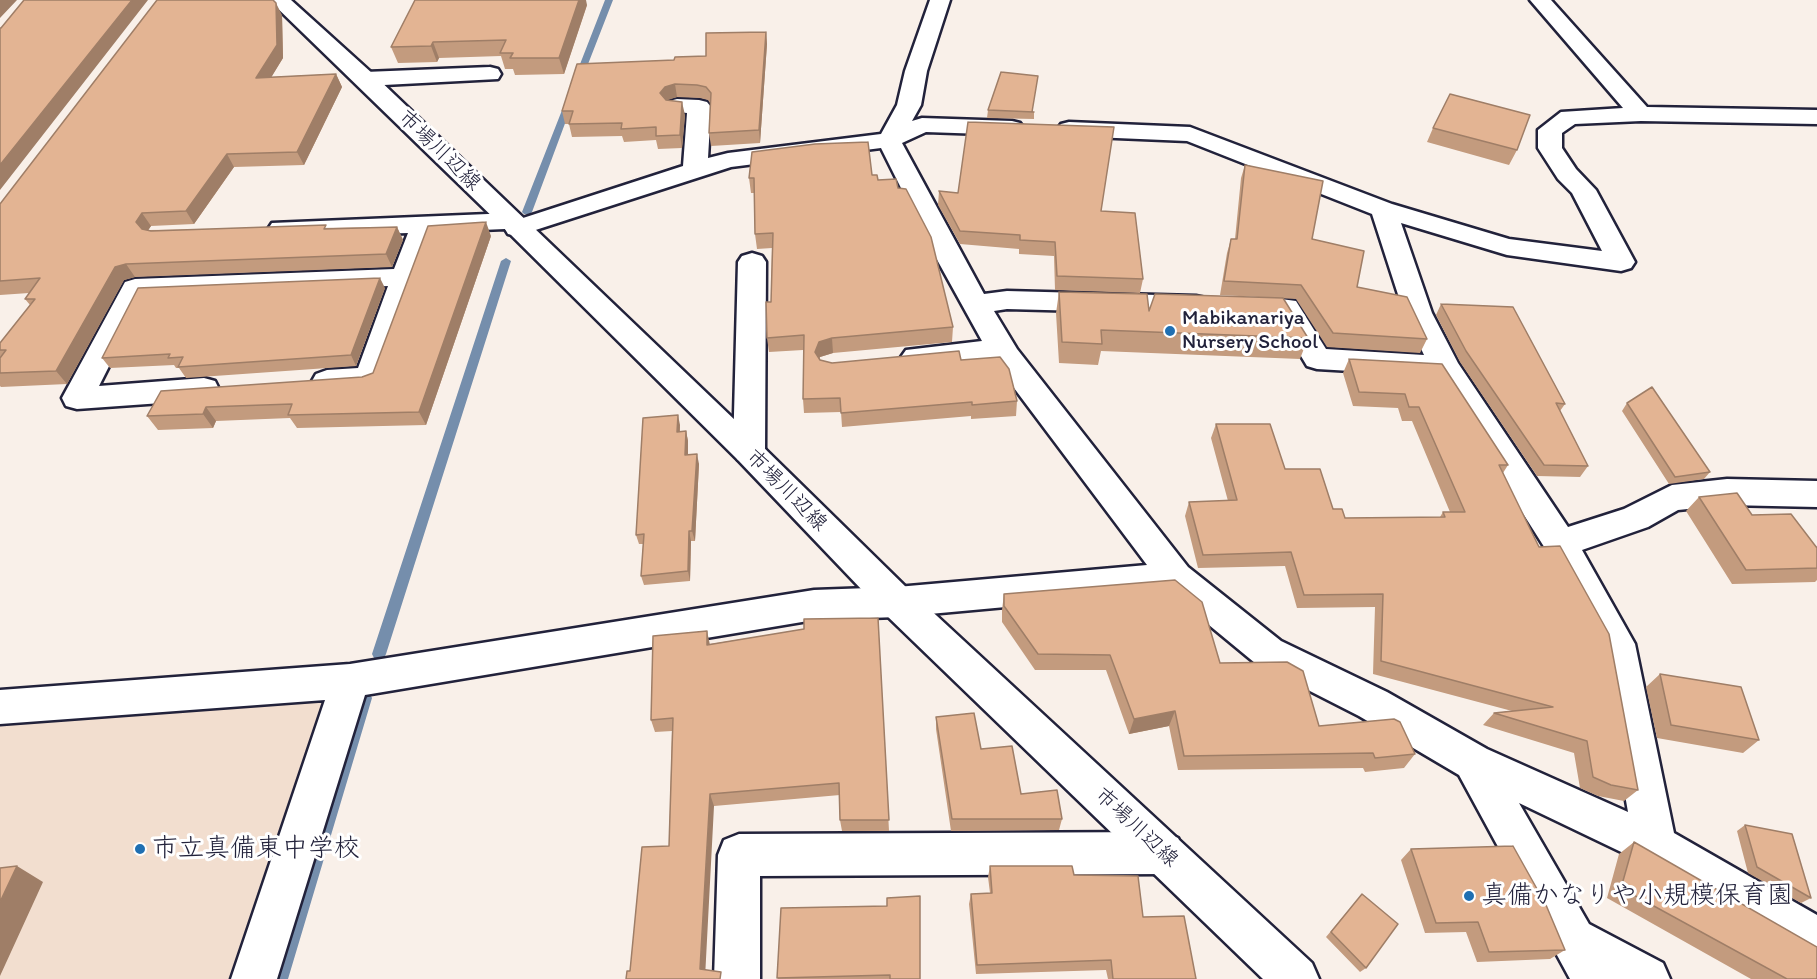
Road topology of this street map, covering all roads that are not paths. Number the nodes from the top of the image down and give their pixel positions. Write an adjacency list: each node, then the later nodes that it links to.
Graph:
1 (279, 0): 5 (street, 市場川辺線)
2 (940, 0): 9 (street)
3 (1540, 0): 7 (street)
4 (490, 74): 5 (street)
5 (365, 79): 13 (street, 市場川辺線)
6 (677, 106): 10 (street)
7 (1641, 114): 8 (street); 11 (street)
8 (1817, 117)
9 (889, 140): 10 (street); 11 (street); 17 (street)
10 (695, 170): 13 (street)
11 (1383, 209): 22 (street)
12 (424, 224): 13 (street); 14 (street); 16 (street)
13 (515, 225): 25 (street, 市場川辺線)
14 (252, 231)
15 (752, 262): 25 (street)
16 (405, 277): 23 (street); 24 (street)
17 (976, 305): 18 (street); 20 (street)
18 (1216, 306)
19 (1251, 307): 22 (street)
20 (1002, 349): 21 (street); 28 (street)
21 (890, 360)
22 (1445, 366): 27 (street)
23 (299, 383)
24 (229, 388)
25 (749, 452): 29 (street, 市場川辺線)
26 (1817, 494): 27 (street)
27 (1560, 543): 33 (street)
28 (1176, 578): 29 (street); 32 (street)
29 (897, 602): 30 (street); 34 (street, 市場川辺線)
30 (350, 681): 31 (street); 37 (street)
31 (0, 707)
32 (1473, 762): 33 (street); 36 (street)
33 (1655, 846): 35 (street)
34 (1163, 853): 38 (street); 39 (street, 市場川辺線)
35 (1817, 940)
36 (1585, 960): 40 (street)
37 (254, 979)
38 (737, 979)
39 (1296, 979)
40 (1647, 979)

